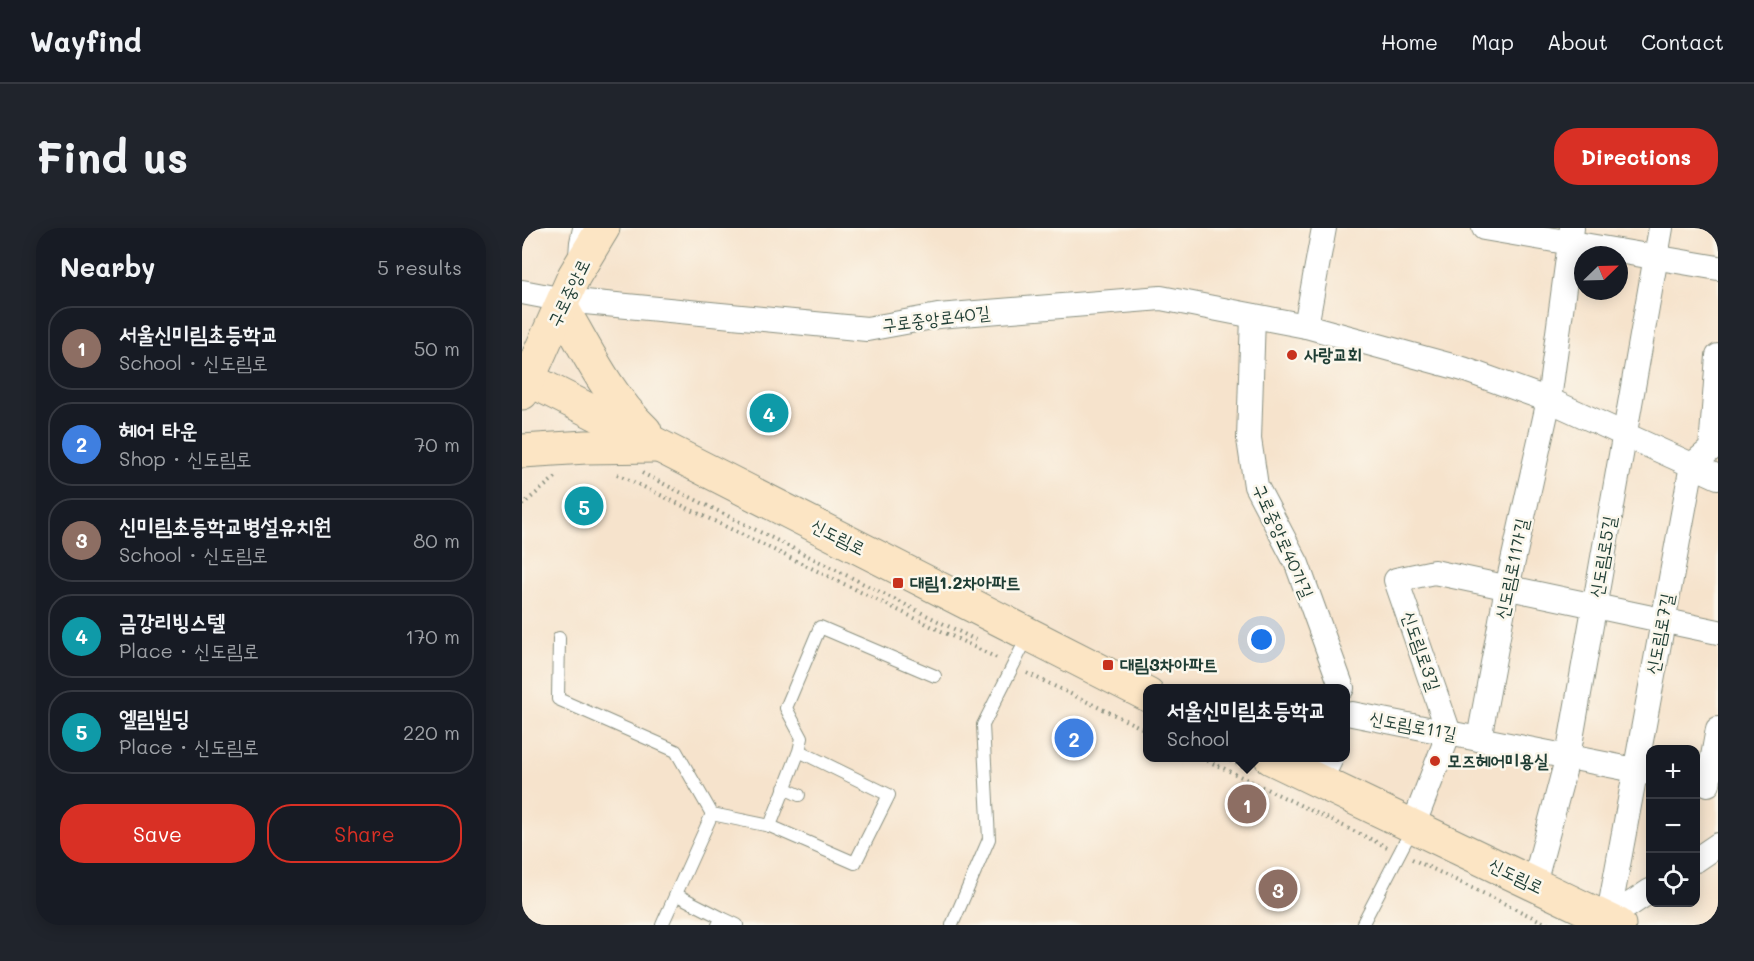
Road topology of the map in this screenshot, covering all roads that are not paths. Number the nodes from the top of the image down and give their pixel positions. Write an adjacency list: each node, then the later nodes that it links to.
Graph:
1 (579, 228): 10 (lane)
2 (603, 228): 10 (street, 구로중앙로)
3 (1324, 228): 12 (street)
4 (1484, 228): 6 (street)
5 (1661, 228): 7 (street, 신도림로5길)
6 (1571, 235): 7 (street); 15 (street, 신도림로11가길)
7 (1657, 258): 8 (street); 16 (street, 신도림로5길)
8 (1718, 268)
9 (522, 292): 10 (street, 구로중앙로40길)
10 (567, 294): 11 (street, 구로중앙로40길); 14 (street, 구로중앙로); 17 (street)
11 (1253, 316): 12 (street, 구로중앙로40길); 28 (street, 구로중앙로40가길)
12 (1306, 326): 15 (street)
13 (1718, 356): 19 (street)
14 (525, 386): 17 (street, 신도림로)
15 (1549, 400): 16 (street); 21 (street, 신도림로11가길)
16 (1625, 434): 19 (street); 22 (street, 신도림로5길)
17 (661, 446): 18 (street); 25 (street, 신도림로)
18 (522, 451)
19 (1692, 465): 20 (street); 23 (street, 신도림로7길)
20 (1718, 477)
21 (1507, 588): 22 (street); 32 (street, 신도림로3길); 33 (street, 신도림로11가길)
22 (1594, 606): 23 (street); 35 (street, 신도림로5길)
23 (1663, 620): 24 (street); 38 (street, 신도림로7길)
24 (1718, 632)
25 (1029, 634): 29 (street, 신도림로); 54 (lane)
26 (559, 638): 42 (lane)
27 (934, 676): 34 (lane)
28 (1341, 684)
29 (1143, 692)
30 (1350, 713): 32 (street, 신도림로11길)
31 (1718, 729): 39 (street)
32 (1449, 733): 33 (street, 신도림로11길); 44 (street)
33 (1479, 739): 35 (street, 신도림로11길)
34 (799, 751): 40 (lane); 43 (lane)
35 (1568, 756): 38 (street, 신도림로11길); 47 (street, 신도림로5길)
36 (1291, 762): 37 (street, 신도림로)
37 (1326, 769): 44 (street, 신도림로)
38 (1643, 771): 51 (street, 신도림로7길)
39 (1707, 784)
40 (784, 788): 41 (lane); 43 (lane)
41 (799, 795)
42 (712, 814): 43 (lane); 49 (lane)
43 (770, 826)
44 (1406, 839): 47 (street, 신도림로); 55 (lane)
45 (1718, 845): 46 (street)
46 (1700, 857)
47 (1534, 884): 51 (street, 신도림로)
48 (1646, 894): 51 (street)
49 (677, 895): 50 (lane); 52 (lane)
50 (720, 922): 53 (lane)
51 (1614, 922)
52 (662, 925)
53 (737, 925)
54 (952, 925)
55 (1362, 925)

